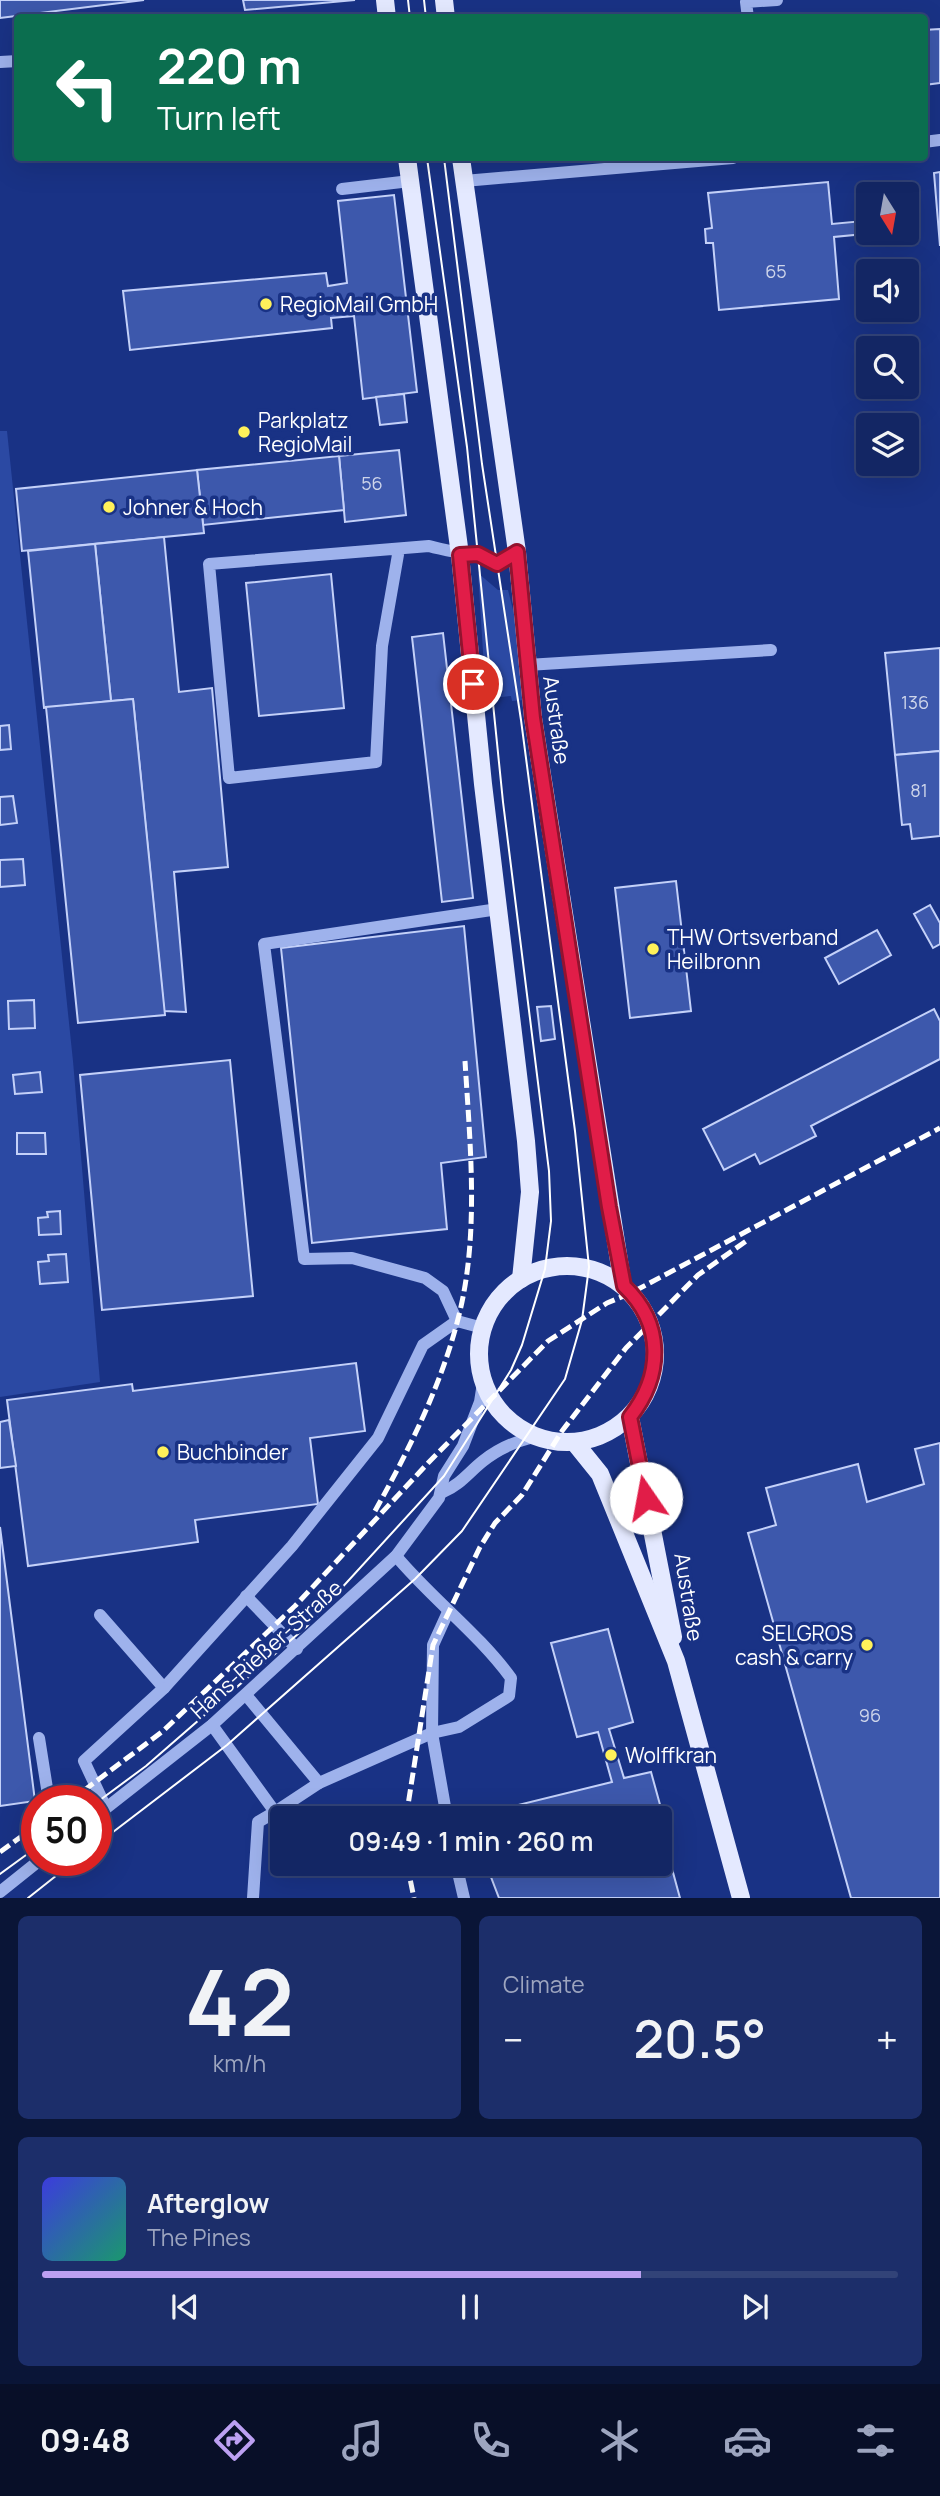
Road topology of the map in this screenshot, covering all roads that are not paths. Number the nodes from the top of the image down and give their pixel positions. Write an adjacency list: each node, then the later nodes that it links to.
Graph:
1 (776, 0): 2 (street)
2 (748, 14)
3 (407, 161): 6 (main road)
4 (461, 161): 7 (main road, Austraße)
5 (698, 161): 7 (street)
6 (410, 181): 8 (street); 11 (main road)
7 (464, 181): 10 (main road, Austraße)
8 (342, 188)
9 (399, 549): 9 (street); 11 (street)
10 (517, 552): 11 (street); 13 (main road, Austraße)
11 (460, 555): 14 (main road)
12 (771, 650): 13 (street)
13 (527, 665): 16 (main road, Austraße)
14 (498, 909): 15 (main road); 17 (street)
15 (521, 1279): 16 (main road, Austraße); 18 (main road, Austraße)
16 (624, 1286): 20 (main road, Austraße)
17 (457, 1321): 18 (street); 25 (street)
18 (483, 1328): 19 (main road, Austraße)
19 (483, 1383): 21 (main road, Austraße); 23 (street, Hans-Rießer-Straße)
20 (630, 1417): 22 (main road, Austraße); 29 (main road, Austraße)
21 (535, 1437): 22 (main road, Austraße); 23 (street, Hans-Rießer-Straße)
22 (575, 1443): 29 (main road, Austraße)
23 (443, 1492): 24 (street, Hans-Rießer-Straße)
24 (396, 1556): 26 (street); 28 (street, Hans-Rießer-Straße)
25 (246, 1596): 28 (street); 30 (street)
26 (448, 1612): 33 (street); 33 (street)
27 (100, 1615): 30 (street)
28 (297, 1648): 31 (street, Hans-Rießer-Straße)
29 (676, 1661): 48 (main road, Austraße)
30 (164, 1688): 37 (street)
31 (246, 1695): 32 (street, Hans-Rießer-Straße); 35 (street)
32 (212, 1725): 38 (street, Hans-Rießer-Straße); 39 (street)
33 (432, 1733): 35 (street); 41 (street)
34 (39, 1738): 36 (street)
35 (319, 1783): 40 (street)
36 (46, 1785)
37 (92, 1785)
38 (112, 1803)
39 (271, 1806)
40 (284, 1806)
41 (445, 1806)
42 (270, 1815): 46 (street)
43 (21, 1875): 45 (street)
44 (459, 1876): 47 (street)
45 (0, 1892)
46 (253, 1898)
47 (464, 1898)
48 (741, 1898)

